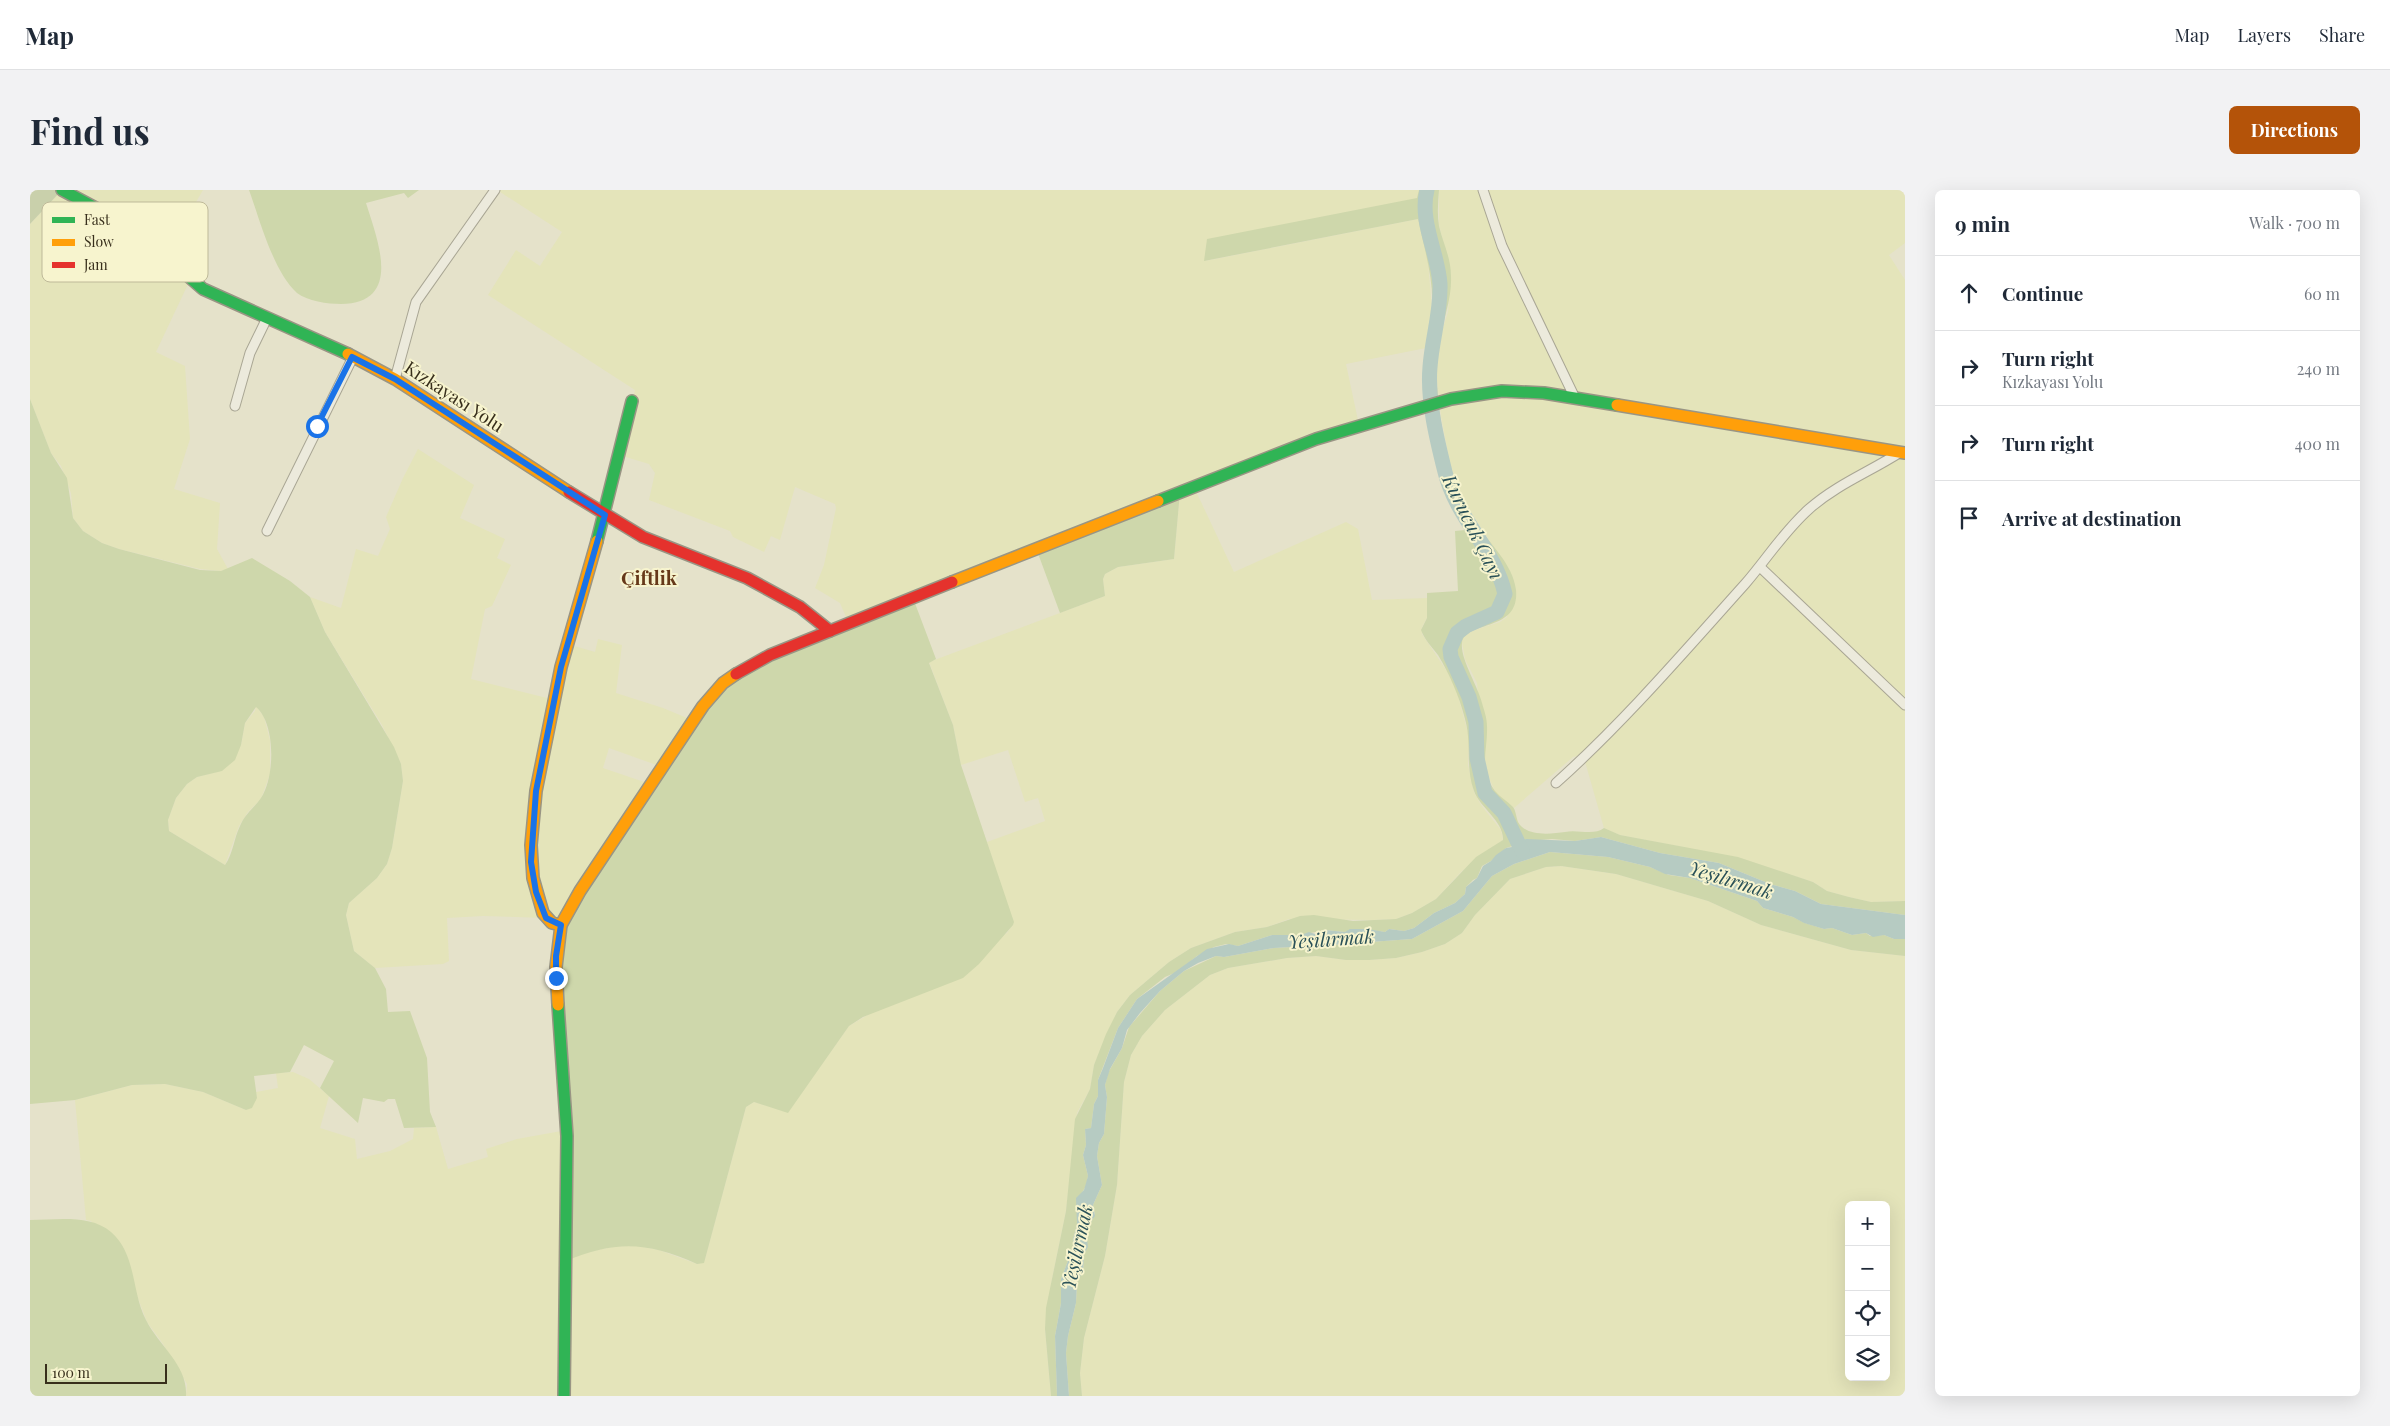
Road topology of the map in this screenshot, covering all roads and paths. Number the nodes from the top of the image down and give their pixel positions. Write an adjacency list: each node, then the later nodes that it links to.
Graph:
1 (62, 190): 4 (street, Kızkayası Yolu)
2 (496, 190): 8 (street)
3 (1483, 190): 9 (street)
4 (84, 202)
5 (196, 282): 6 (street, Kızkayası Yolu)
6 (267, 318): 7 (street, Kızkayası Yolu); 11 (street)
7 (352, 357): 8 (street, Kızkayası Yolu); 14 (street)
8 (395, 379): 13 (street, Kızkayası Yolu)
9 (1574, 396): 12 (street); 16 (street)
10 (632, 401): 13 (street)
11 (235, 406)
12 (1902, 453): 15 (street)
13 (605, 515): 16 (street, Kızkayası Yolu); 19 (street)
14 (267, 532)
15 (1760, 567): 17 (street); 18 (street)
16 (830, 631): 19 (street)
17 (1905, 705)
18 (1556, 783)
19 (561, 925): 20 (street)
20 (564, 1396)

